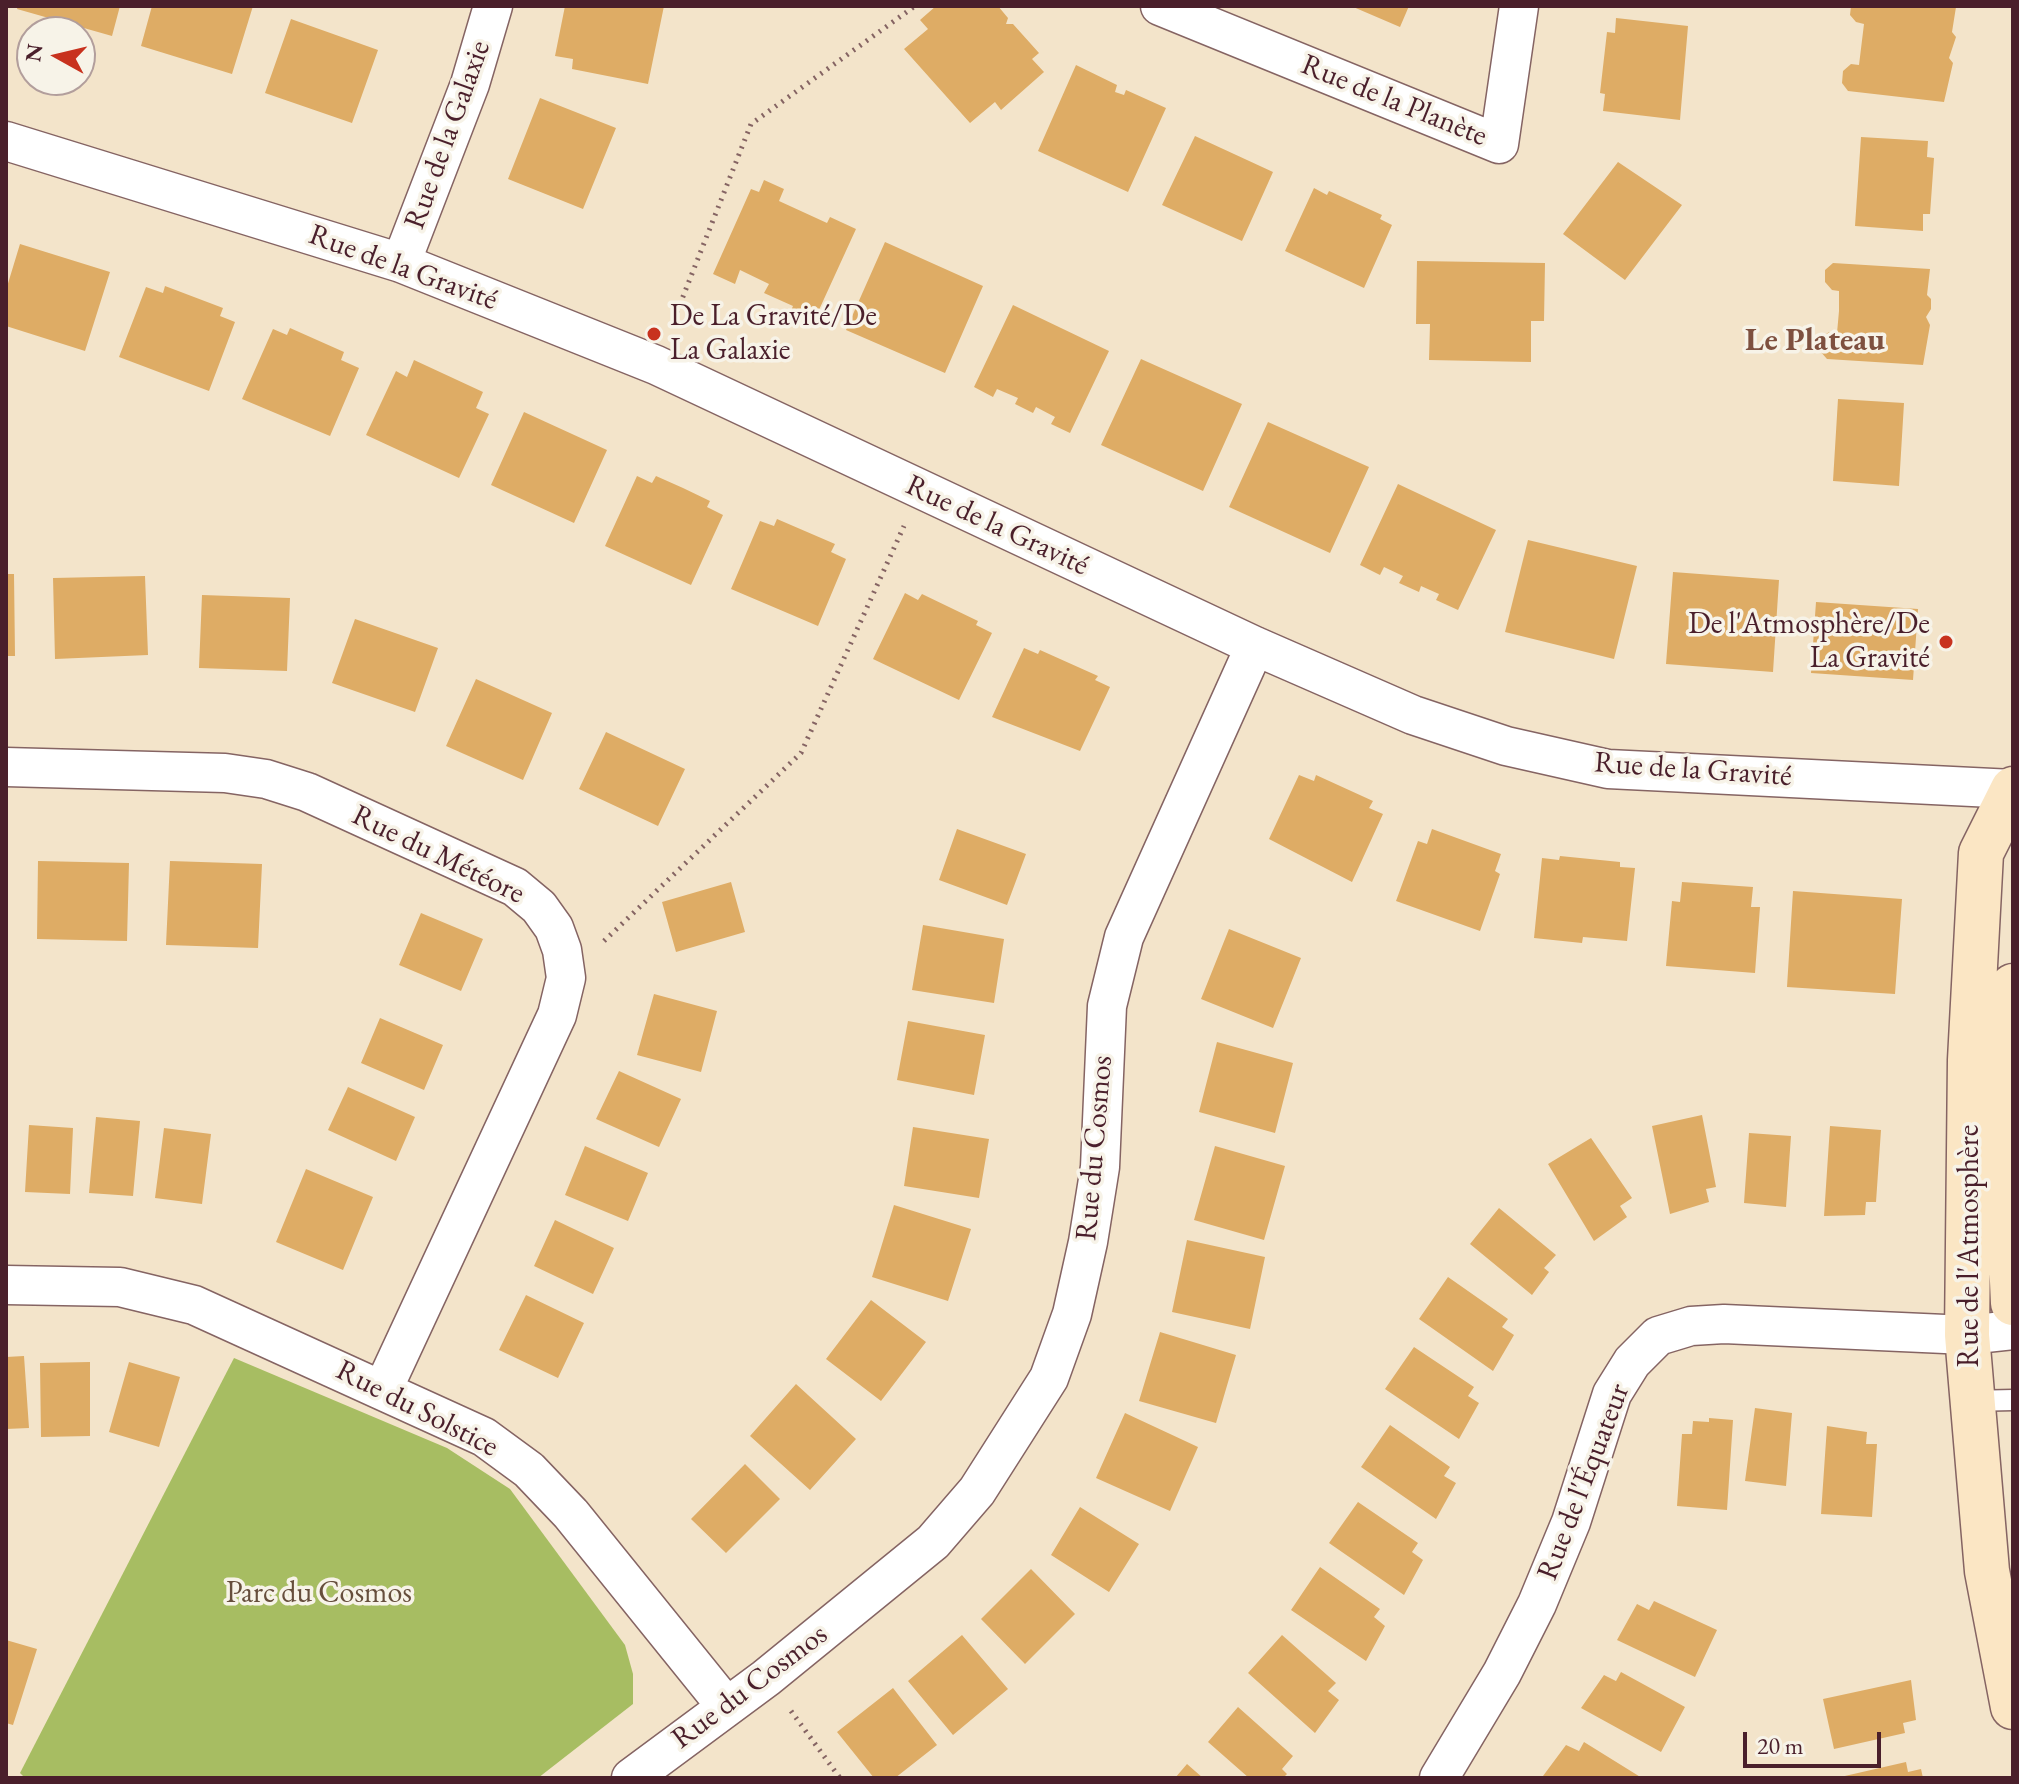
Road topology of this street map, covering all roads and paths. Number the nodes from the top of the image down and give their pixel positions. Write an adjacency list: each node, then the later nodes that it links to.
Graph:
1 (493, 6): 6 (street, Rue de la Galaxie)
2 (915, 6): 7 (path)
3 (1160, 6): 4 (street, Rue de la Planète)
4 (1519, 6)
5 (6, 141): 6 (street, Rue de la Gravité)
6 (401, 263): 7 (street, Rue de la Gravité)
7 (656, 365): 8 (street, Rue de la Gravité)
8 (920, 491): 9 (street, Rue de la Gravité); 12 (path)
9 (1255, 646): 11 (street, Rue de la Gravité); 21 (street, Rue du Cosmos)
10 (6, 767): 12 (street, Rue du Météore)
11 (2013, 789): 17 (street, Rue de l'Atmosphère)
12 (566, 978): 18 (street, Rue du Météore)
13 (2013, 986): 15 (street, Rue de l'Atmosphère)
14 (6, 1285): 18 (street, Rue du Solstice)
15 (2013, 1303)
16 (2013, 1330): 17 (street, Rue de l'Équateur)
17 (1967, 1335): 20 (street, Rue de l'Atmosphère); 26 (street, Rue de l'Équateur)
18 (383, 1389): 22 (street, Rue du Solstice)
19 (2013, 1400): 20 (lane)
20 (1970, 1401): 23 (street, Rue de l'Atmosphère)
21 (766, 1678): 22 (street, Rue du Cosmos); 25 (path)
22 (726, 1706): 24 (street, Rue du Cosmos)
23 (2013, 1707)
24 (631, 1778)
25 (840, 1778)
26 (1439, 1778)

